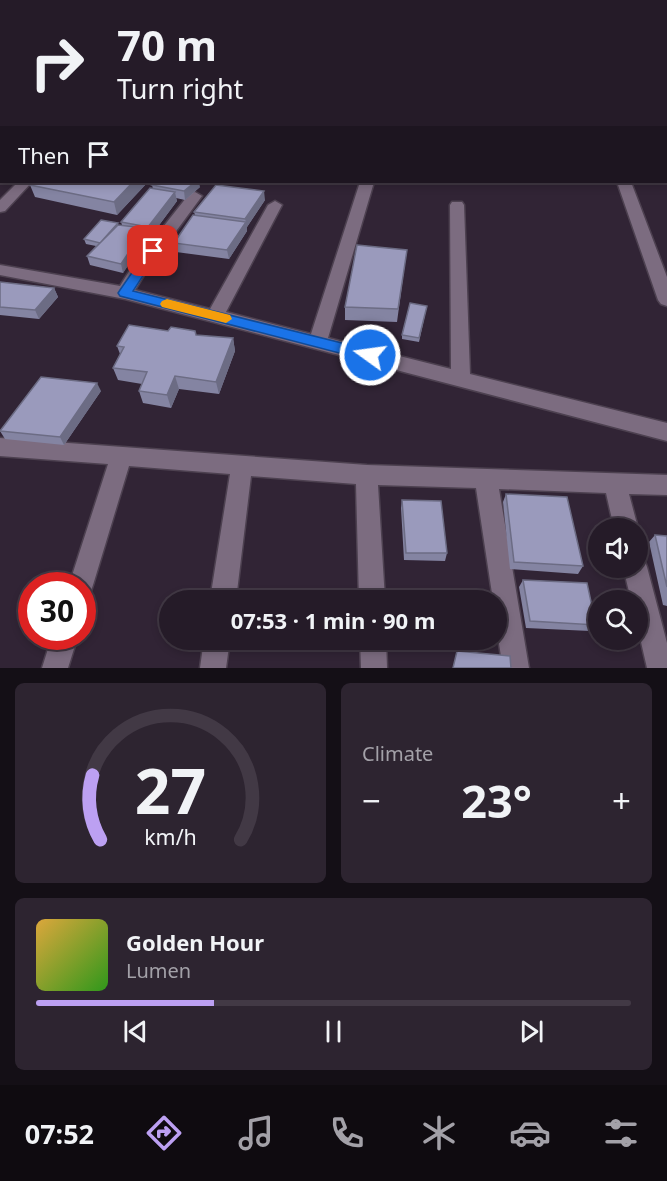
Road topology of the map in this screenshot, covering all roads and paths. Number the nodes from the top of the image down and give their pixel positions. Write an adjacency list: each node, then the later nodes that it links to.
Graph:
1 (24, 183): 7 (street)
2 (367, 183): 12 (street)
3 (624, 183): 10 (street)
4 (195, 196): 9 (street)
5 (275, 205): 11 (street)
6 (457, 205): 13 (street)
7 (0, 208)
8 (0, 270): 9 (street)
9 (124, 293): 11 (street)
10 (667, 300)
11 (215, 316): 12 (street)
12 (318, 342): 13 (street)
13 (461, 379): 14 (street)
14 (667, 432)
15 (0, 447): 16 (street)
16 (121, 457): 17 (street); 23 (street)
17 (242, 465): 18 (street); 25 (street)
18 (367, 475): 19 (street); 26 (street)
19 (486, 479): 20 (street); 33 (street)
20 (615, 483): 21 (street); 22 (street)
21 (667, 485)
22 (624, 518)
23 (85, 572)
24 (639, 578): 34 (street)
25 (224, 590)
26 (372, 590)
27 (61, 650): 30 (street)
28 (215, 650): 31 (street)
29 (373, 650): 32 (street)
30 (55, 668)
31 (213, 668)
32 (374, 668)
33 (516, 668)
34 (660, 668)

